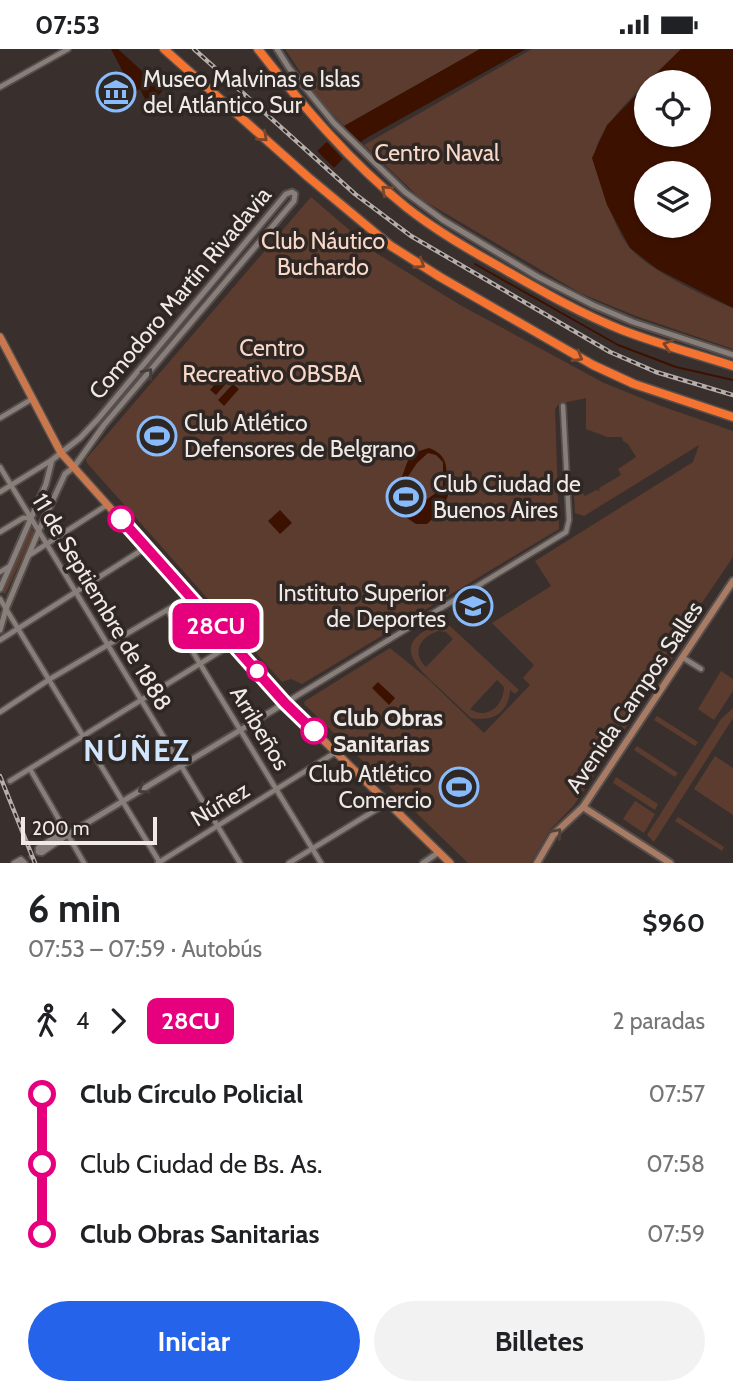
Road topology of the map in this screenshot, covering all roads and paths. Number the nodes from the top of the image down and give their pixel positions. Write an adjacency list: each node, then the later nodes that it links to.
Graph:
1 (68, 49): 7 (street)
2 (164, 49): 15 (highway, one-way to 15)
3 (258, 49): 6 (highway)
4 (264, 49): 6 (highway)
5 (277, 49): 11 (street)
6 (271, 66): 12 (highway, one-way to 6)
7 (0, 87)
8 (212, 284): 9 (street); 9 (street, Comodoro Martín Rivadavia); 17 (street, Comodoro Martín Rivadavia)
9 (219, 289): 18 (street, Comodoro Martín Rivadavia, one-way to 9)
10 (0, 337): 13 (main road)
11 (733, 355)
12 (733, 366)
13 (32, 399): 16 (street); 19 (main road)
14 (563, 407): 53 (street)
15 (733, 417)
16 (0, 418)
17 (80, 438): 18 (street); 19 (street, Comodoro Martín Rivadavia)
18 (88, 446): 22 (street, Comodoro Martín Rivadavia)
19 (61, 453): 20 (street, Comodoro Martín Rivadavia); 22 (main road)
20 (52, 460): 23 (street); 25 (street)
21 (0, 467): 25 (street, 11 de Septiembre de 1888)
22 (74, 467): 24 (street, Comodoro Martín Rivadavia); 27 (main road)
23 (50, 473): 24 (street); 28 (street)
24 (59, 483): 29 (street, Comodoro Martín Rivadavia)
25 (11, 485): 26 (street); 28 (street, 11 de Septiembre de 1888)
26 (0, 492)
27 (107, 505): 31 (street); 32 (main road)
28 (31, 518): 29 (street, 11 de Septiembre de 1888); 30 (street); 34 (street)
29 (38, 530): 31 (street, 11 de Septiembre de 1888); 33 (street, Comodoro Martín Rivadavia)
30 (0, 532)
31 (47, 543): 33 (street); 38 (street, 11 de Septiembre de 1888)
32 (146, 548): 38 (street); 39 (main road)
33 (28, 557): 41 (street, Comodoro Martín Rivadavia)
34 (10, 565): 35 (street); 37 (street)
35 (0, 572)
36 (733, 581): 48 (main road, Avenida Campos Salles)
37 (0, 589)
38 (77, 593): 43 (street); 47 (street, 11 de Septiembre de 1888)
39 (190, 597): 42 (street); 46 (main road)
40 (0, 599): 41 (street)
41 (6, 609): 43 (street); 44 (street, Comodoro Martín Rivadavia)
42 (167, 611): 47 (street); 49 (street, Arribeños)
43 (18, 629): 45 (street); 51 (street)
44 (0, 630)
45 (0, 640)
46 (232, 643): 49 (street); 53 (main road)
47 (110, 646): 51 (street); 52 (street, 11 de Septiembre de 1888)
48 (682, 657): 50 (street); 64 (main road, Avenida Campos Salles)
49 (200, 663): 52 (street); 55 (street, Arribeños)
50 (701, 669)
51 (50, 679): 54 (street); 56 (street)
52 (142, 700): 56 (street); 58 (street, 11 de Septiembre de 1888)
53 (285, 703): 55 (street); 57 (main road)
54 (0, 712)
55 (241, 730): 58 (street); 61 (street, Arribeños)
56 (83, 736): 59 (street); 62 (street)
57 (336, 752): 61 (street, Núñez); 63 (main road)
58 (181, 766): 62 (street, one-way to 62); 65 (street, 11 de Septiembre de 1888)
59 (30, 769): 60 (street); 66 (street)
60 (10, 781)
61 (277, 790): 65 (street, Núñez); 68 (street, Arribeños)
62 (122, 801): 67 (street); 74 (street)
63 (388, 803): 68 (street); 70 (main road)
64 (583, 807): 80 (main road, Avenida Campos Salles, one-way to 64); 81 (main road)
65 (218, 826): 74 (street, Núñez); 75 (street, 11 de Septiembre de 1888)
66 (63, 827): 67 (street); 67 (street)
67 (68, 834): 69 (street); 73 (street)
68 (313, 849): 76 (street); 77 (street, Arribeños)
69 (39, 852)
70 (439, 852): 78 (street); 79 (main road)
71 (14, 863): 72 (street)
72 (22, 863)
73 (84, 863)
74 (159, 863)
75 (240, 863)
76 (289, 863)
77 (321, 863)
78 (423, 863)
79 (450, 863)
80 (537, 863)
81 (670, 863)

